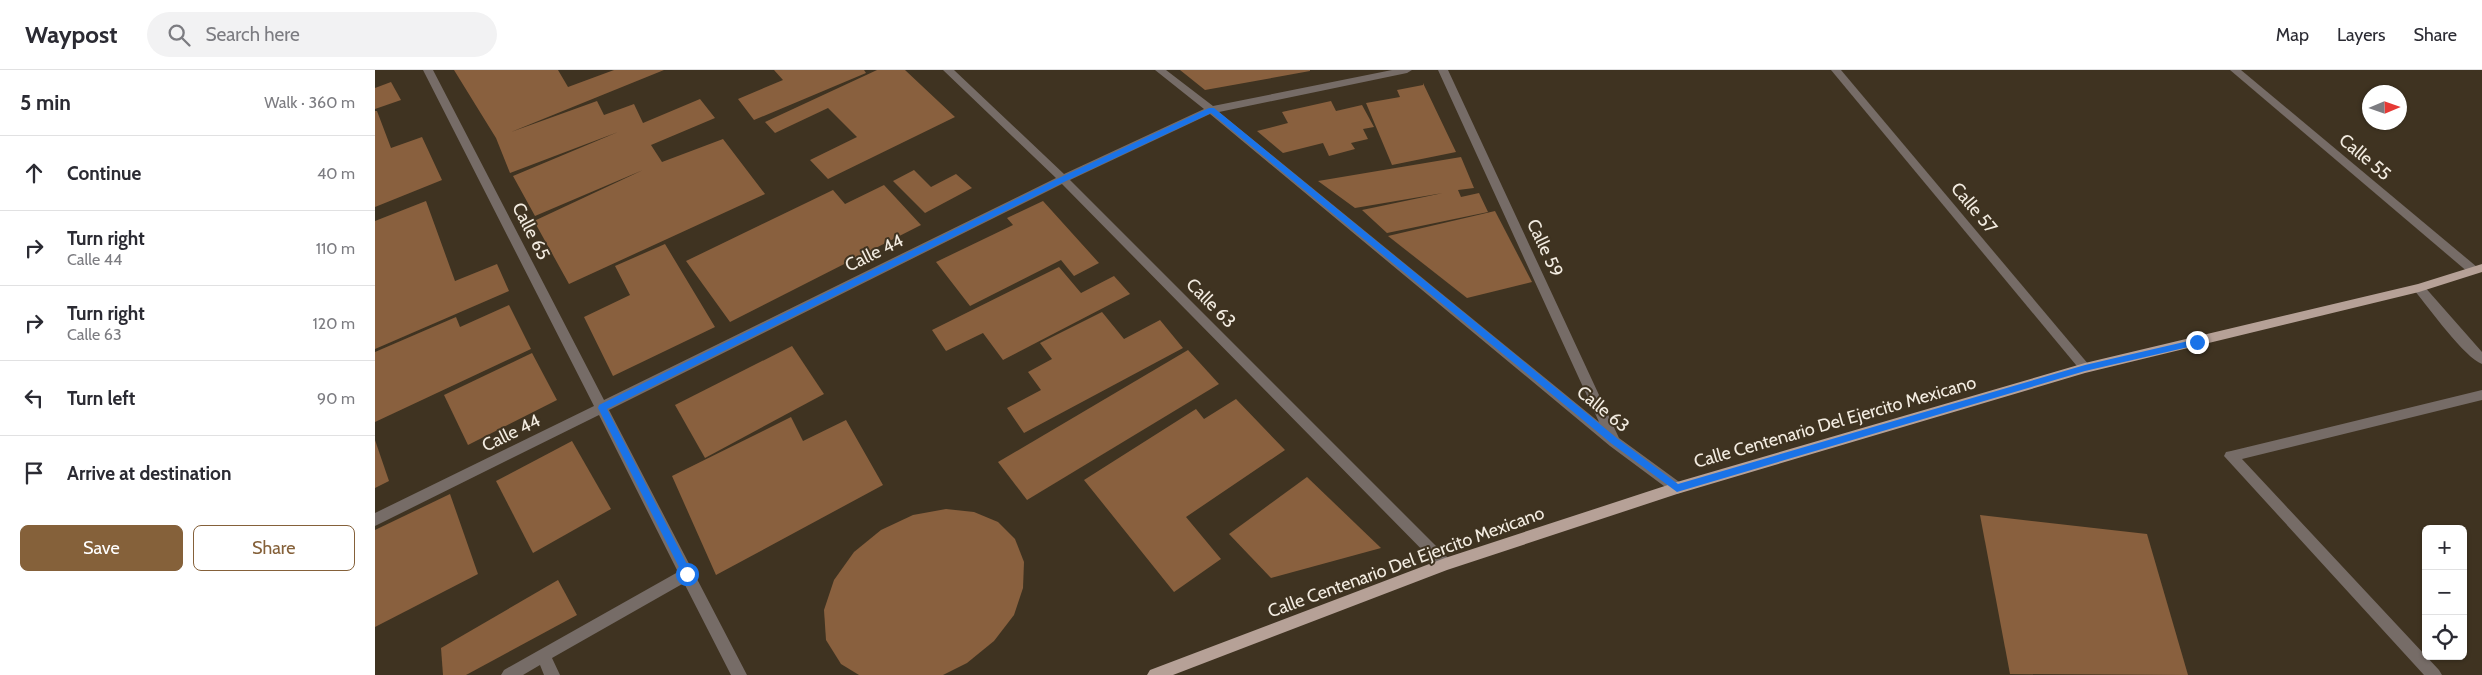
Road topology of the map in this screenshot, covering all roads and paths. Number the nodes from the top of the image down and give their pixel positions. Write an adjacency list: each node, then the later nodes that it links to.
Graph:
1 (428, 70): 15 (street, Calle 65)
2 (947, 70): 9 (street, Calle 63)
3 (1160, 70): 8 (street, Calle 63)
4 (1407, 70): 8 (street, Calle 44)
5 (1443, 70): 16 (street, Calle 59)
6 (1836, 70): 13 (street, Calle 57)
7 (2235, 70): 10 (street, Calle 55)
8 (1211, 110): 9 (street, Calle 44); 16 (street, Calle 63)
9 (1063, 179): 15 (street, Calle 44); 19 (street, Calle 63)
10 (2478, 269): 11 (main road, Calle Centenario Del Ejercito Mexicano)
11 (2419, 288): 12 (street); 13 (main road, Calle Centenario Del Ejercito Mexicano)
12 (2482, 358)
13 (2085, 368): 17 (main road, Calle Centenario Del Ejercito Mexicano)
14 (2482, 395): 26 (street)
15 (602, 408): 18 (street, Calle 44); 20 (street, Calle 65)
16 (1615, 442): 17 (street, Calle 63)
17 (1677, 488): 19 (main road, Calle Centenario Del Ejercito Mexicano)
18 (375, 520)
19 (1445, 564): 25 (main road, Calle Centenario Del Ejercito Mexicano)
20 (687, 574): 21 (street); 24 (street, Calle 65)
21 (544, 656): 22 (street); 23 (street)
22 (509, 675)
23 (552, 675)
24 (739, 675)
25 (1155, 675)
26 (2434, 675)

